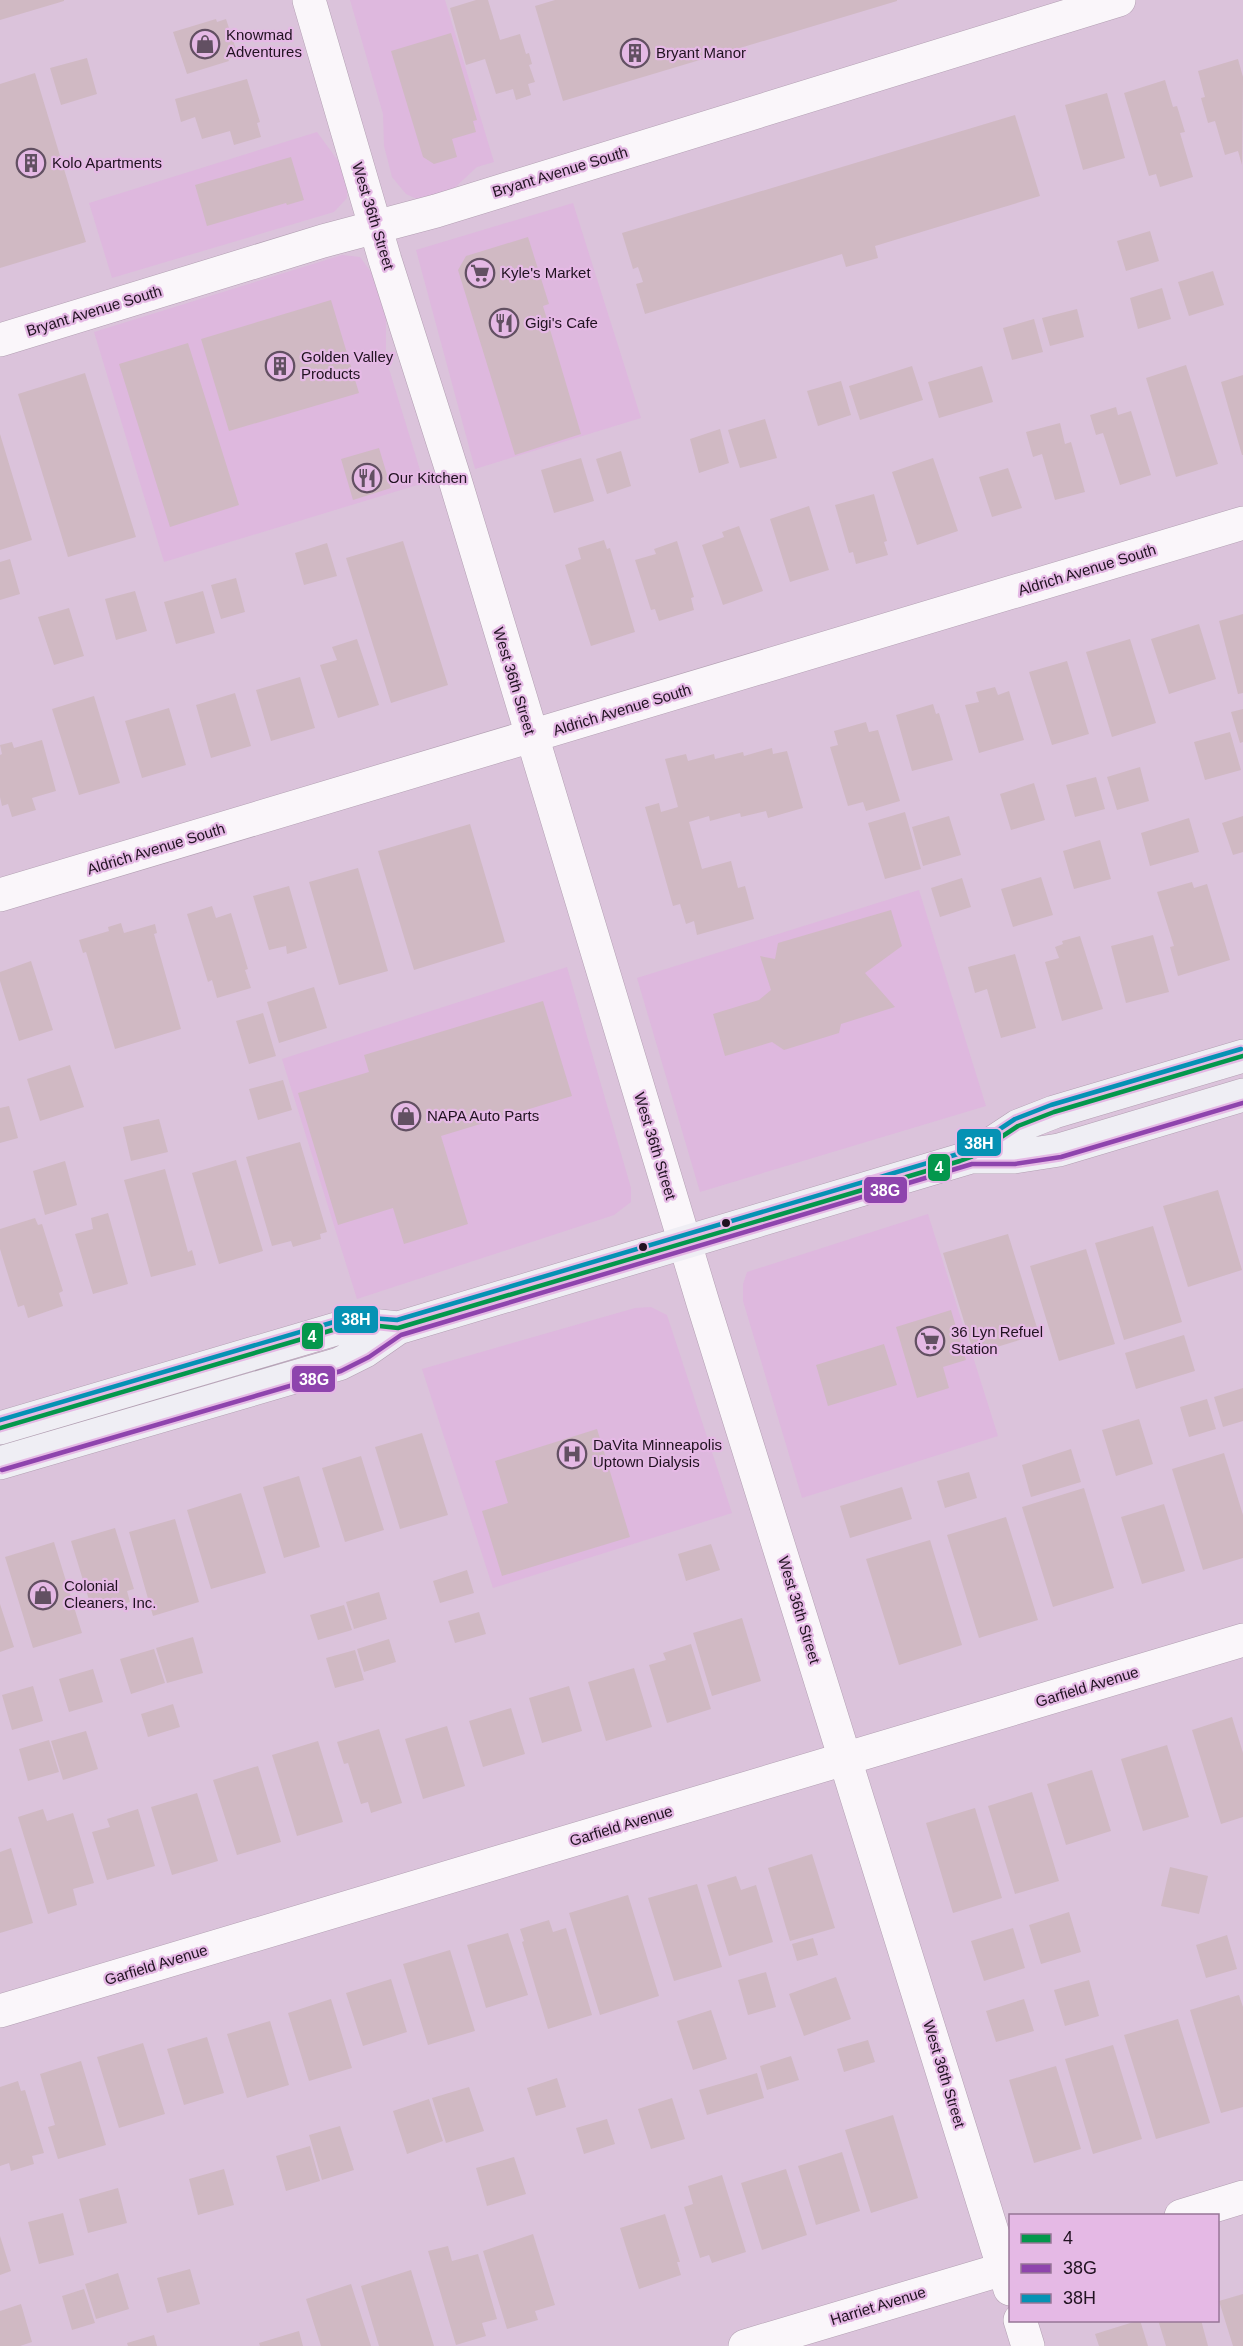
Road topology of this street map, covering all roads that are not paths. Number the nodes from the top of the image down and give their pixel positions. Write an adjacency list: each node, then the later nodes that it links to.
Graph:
1 (309, 0): 3 (street, West 36th Street)
2 (1119, 0): 3 (street, Bryant Avenue South)
3 (376, 227): 4 (street, Bryant Avenue South); 6 (street, West 36th Street)
4 (0, 340)
5 (1243, 523): 6 (street, Aldrich Avenue South)
6 (531, 737): 7 (street, Aldrich Avenue South); 11 (street, West 36th Street)
7 (0, 895)
8 (1243, 1056): 10 (main road)
9 (1243, 1095): 10 (main road)
10 (971, 1157): 11 (main road)
11 (685, 1243): 12 (main road); 16 (street, West 36th Street)
12 (398, 1328): 13 (main road); 14 (main road)
13 (0, 1428)
14 (0, 1463)
15 (1243, 1640): 16 (street, Garfield Avenue)
16 (846, 1759): 17 (street, Garfield Avenue); 20 (street, West 36th Street)
17 (0, 2011)
18 (1243, 2197): 19 (street)
19 (1188, 2214)
20 (1008, 2275): 22 (street, Harriet Avenue)
21 (1021, 2322): 23 (street)
22 (745, 2346)
23 (1028, 2346)

